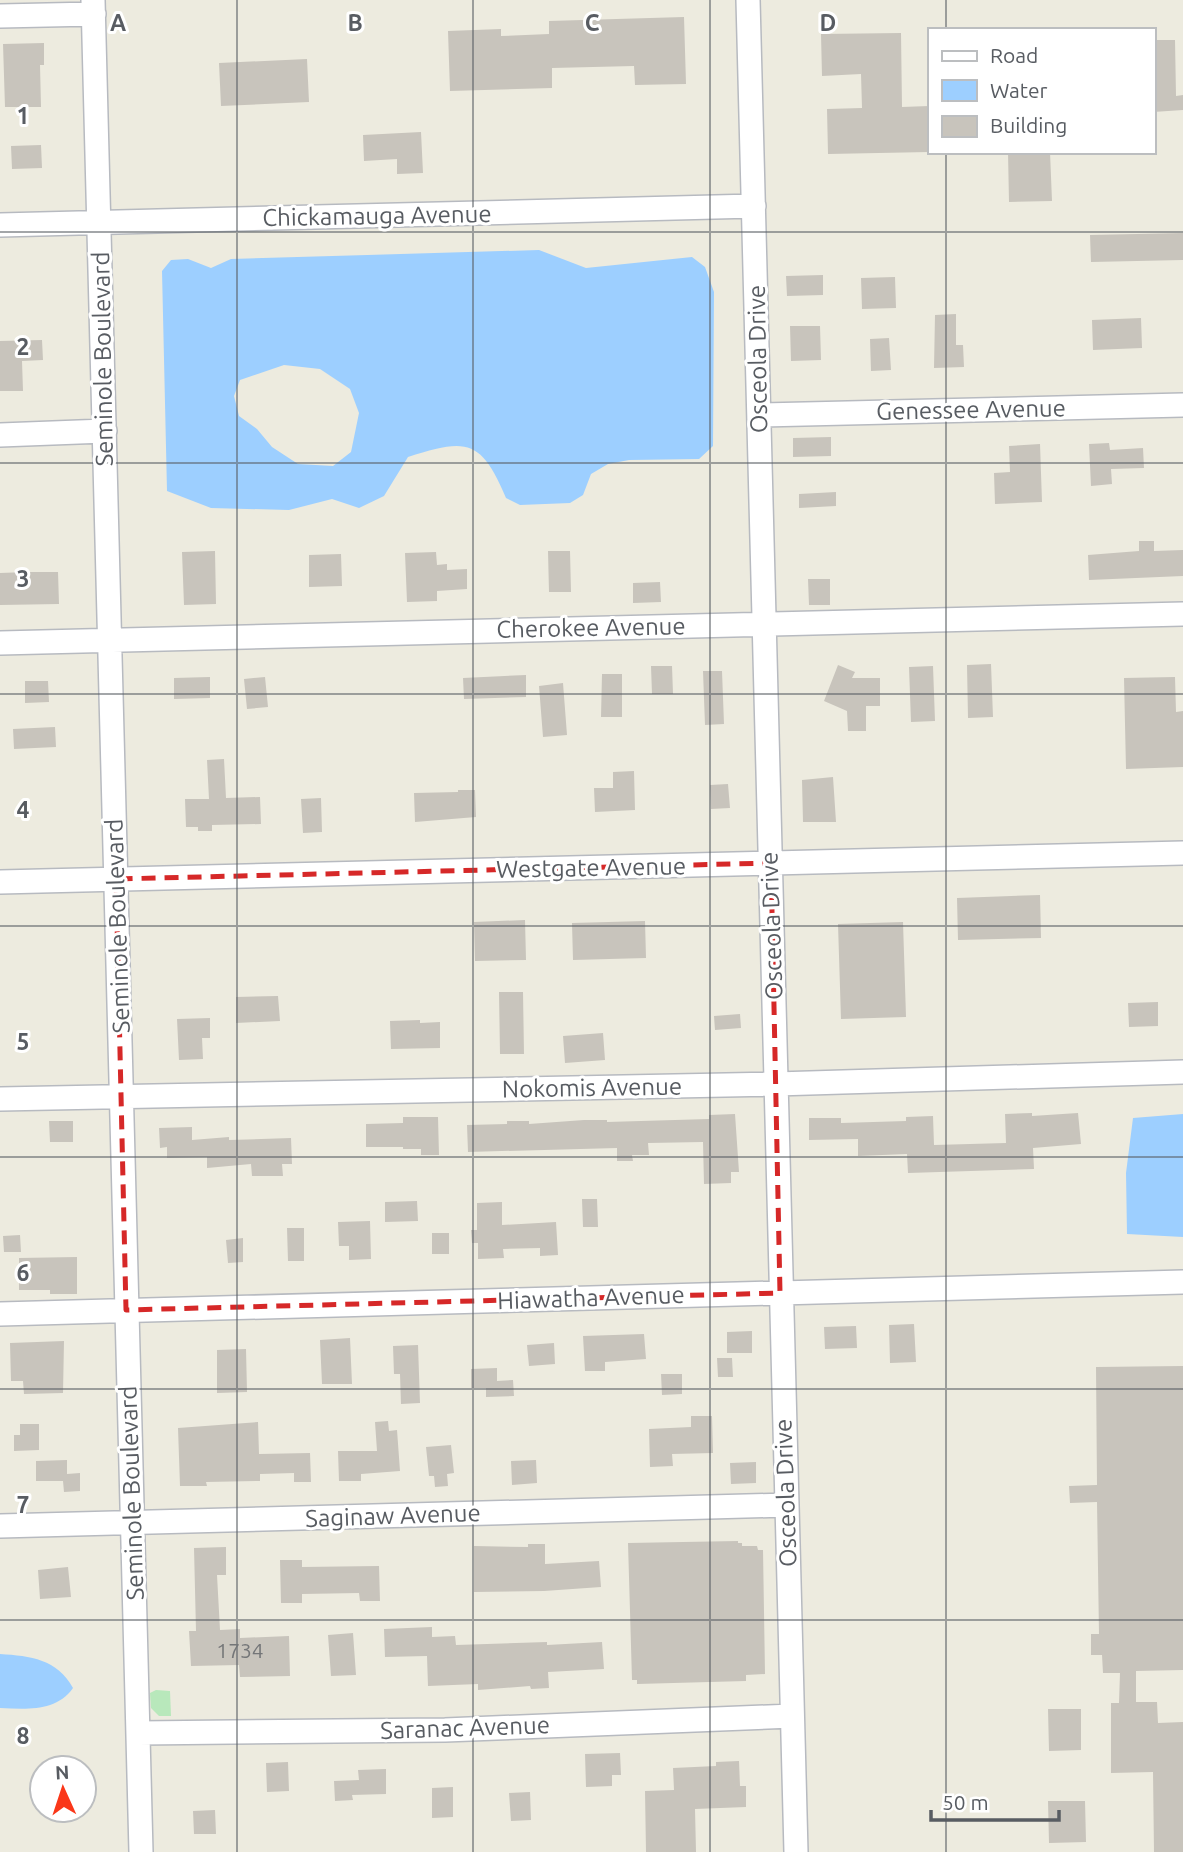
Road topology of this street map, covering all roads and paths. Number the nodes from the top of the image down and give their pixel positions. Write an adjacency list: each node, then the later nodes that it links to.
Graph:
1 (748, 0): 4 (street, Osceola Drive)
2 (93, 7): 3 (street); 5 (street, Seminole Boulevard)
3 (0, 16)
4 (754, 206): 5 (street, Chickamauga Avenue); 8 (street, Osceola Drive)
5 (99, 222): 6 (street, Chickamauga Avenue); 9 (street, Seminole Boulevard)
6 (0, 225)
7 (1183, 405): 8 (street, Genessee Avenue)
8 (759, 415): 12 (street, Osceola Drive)
9 (104, 431): 10 (street); 13 (street, Seminole Boulevard)
10 (0, 435)
11 (1183, 614): 12 (street, Cherokee Avenue)
12 (764, 624): 13 (street, Cherokee Avenue); 16 (street, Osceola Drive)
13 (110, 640): 14 (street, Cherokee Avenue); 17 (street, Seminole Boulevard)
14 (0, 643)
15 (1183, 853): 16 (street, Westgate Avenue)
16 (771, 863): 17 (street, Westgate Avenue); 20 (street, Osceola Drive)
17 (117, 879): 18 (street, Westgate Avenue); 21 (street, Seminole Boulevard)
18 (0, 882)
19 (1183, 1072): 20 (street, Nokomis Avenue)
20 (776, 1084): 21 (street, Nokomis Avenue); 24 (street, Osceola Drive)
21 (122, 1096): 22 (street, Nokomis Avenue); 25 (street, Seminole Boulevard)
22 (0, 1099)
23 (1183, 1282): 24 (street, Hiawatha Avenue)
24 (780, 1293): 25 (street, Hiawatha Avenue); 27 (street, Osceola Drive)
25 (126, 1310): 26 (street, Hiawatha Avenue); 28 (street, Seminole Boulevard)
26 (0, 1314)
27 (786, 1505): 28 (street, Saginaw Avenue); 30 (street, Osceola Drive)
28 (133, 1523): 29 (street, Saginaw Avenue); 31 (street, Seminole Boulevard)
29 (0, 1526)
30 (792, 1716): 31 (street, Saranac Avenue); 33 (street, Osceola Drive)
31 (139, 1734): 32 (street, Seminole Boulevard)
32 (141, 1852)
33 (796, 1852)

